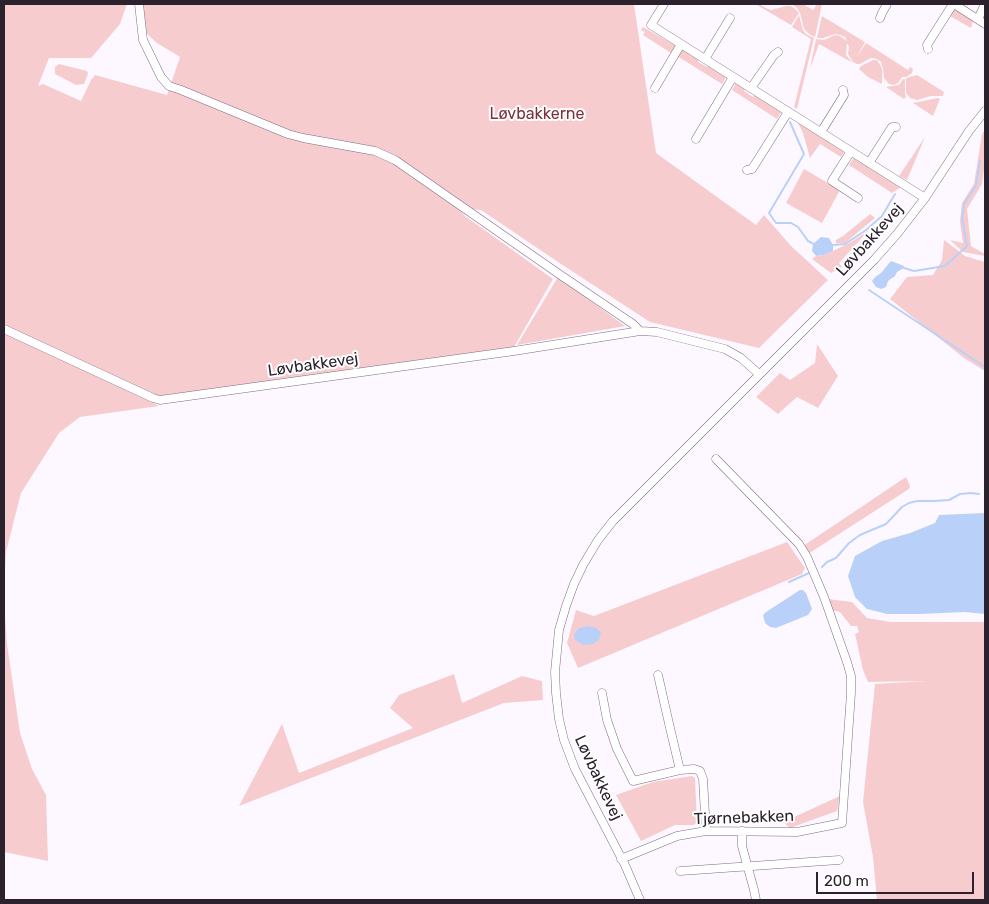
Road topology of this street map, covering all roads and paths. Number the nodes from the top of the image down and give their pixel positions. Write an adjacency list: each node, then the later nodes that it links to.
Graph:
1 (138, 4): 28 (street)
2 (664, 4): 9 (street)
3 (887, 4): 7 (street)
4 (953, 4): 8 (street); 10 (street)
5 (985, 4): 8 (street)
6 (730, 18): 12 (street)
7 (880, 18)
8 (982, 21)
9 (681, 44): 12 (street); 14 (street)
10 (928, 49)
11 (778, 52): 15 (street)
12 (705, 59): 13 (street)
13 (733, 77): 15 (street); 21 (street)
14 (655, 88)
15 (751, 88): 17 (street)
16 (843, 90): 20 (street)
17 (788, 112): 20 (street); 24 (street)
18 (985, 112): 26 (street, Løvbakkevej)
19 (896, 127): 23 (street)
20 (821, 132): 22 (street)
21 (696, 138)
22 (851, 151): 23 (street); 25 (street)
23 (869, 163): 26 (street)
24 (747, 170)
25 (858, 198)
26 (925, 198): 29 (street, Løvbakkevej)
27 (4, 329): 28 (street, Løvbakkevej)
28 (640, 332): 29 (street, Løvbakkevej)
29 (759, 374): 36 (street, Løvbakkevej)
30 (716, 459): 35 (street, Tjørnebakken)
31 (658, 675): 33 (street)
32 (602, 693): 33 (street)
33 (680, 770): 34 (street)
34 (706, 831): 35 (street, Tjørnebakken); 36 (street, Tjørnebakken)
35 (742, 831): 38 (street)
36 (622, 859): 40 (street, Løvbakkevej)
37 (839, 860): 38 (street)
38 (746, 866): 39 (street); 41 (street)
39 (680, 871)
40 (640, 900)
41 (756, 900)

